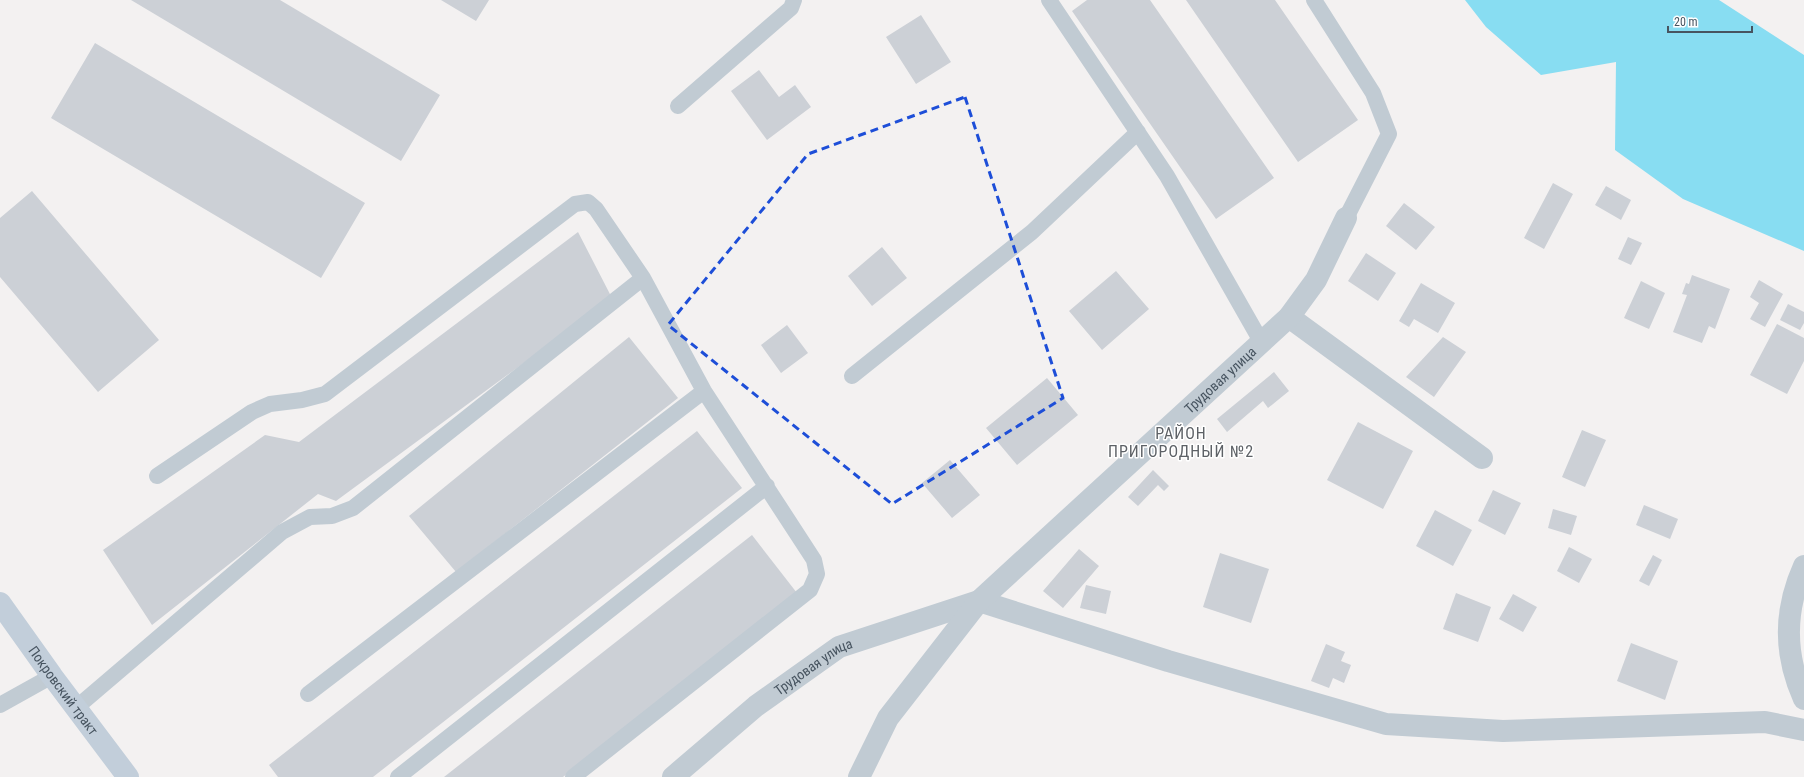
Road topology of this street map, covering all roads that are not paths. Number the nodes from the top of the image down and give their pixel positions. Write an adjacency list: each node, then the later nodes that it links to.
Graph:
1 (794, 0): 4 (lane)
2 (1049, 0): 5 (lane)
3 (1314, 0): 6 (lane)
4 (678, 106)
5 (1138, 132): 9 (lane); 10 (lane)
6 (1346, 218): 8 (street, Трудовая улица)
7 (643, 278): 11 (lane); 13 (lane); 22 (lane)
8 (1289, 317): 9 (street, Трудовая улица); 12 (street)
9 (1262, 342): 16 (street, Трудовая улица)
10 (852, 376)
11 (704, 391): 14 (lane); 19 (lane)
12 (1482, 458)
13 (157, 476)
14 (767, 486): 25 (lane); 26 (lane)
15 (1804, 566): 20 (street)
16 (978, 601): 23 (street); 27 (street, Трудовая улица); 28 (street, Трудовая улица)
17 (0, 603): 18 (main road, Покровский тракт)
18 (52, 676): 21 (lane); 22 (main road, Покровский тракт)
19 (308, 694)
20 (1804, 699)
21 (0, 705)
22 (77, 707): 24 (main road, Покровский тракт)
23 (1804, 730)
24 (128, 777)
25 (398, 777)
26 (573, 777)
27 (673, 777)
28 (859, 777)

